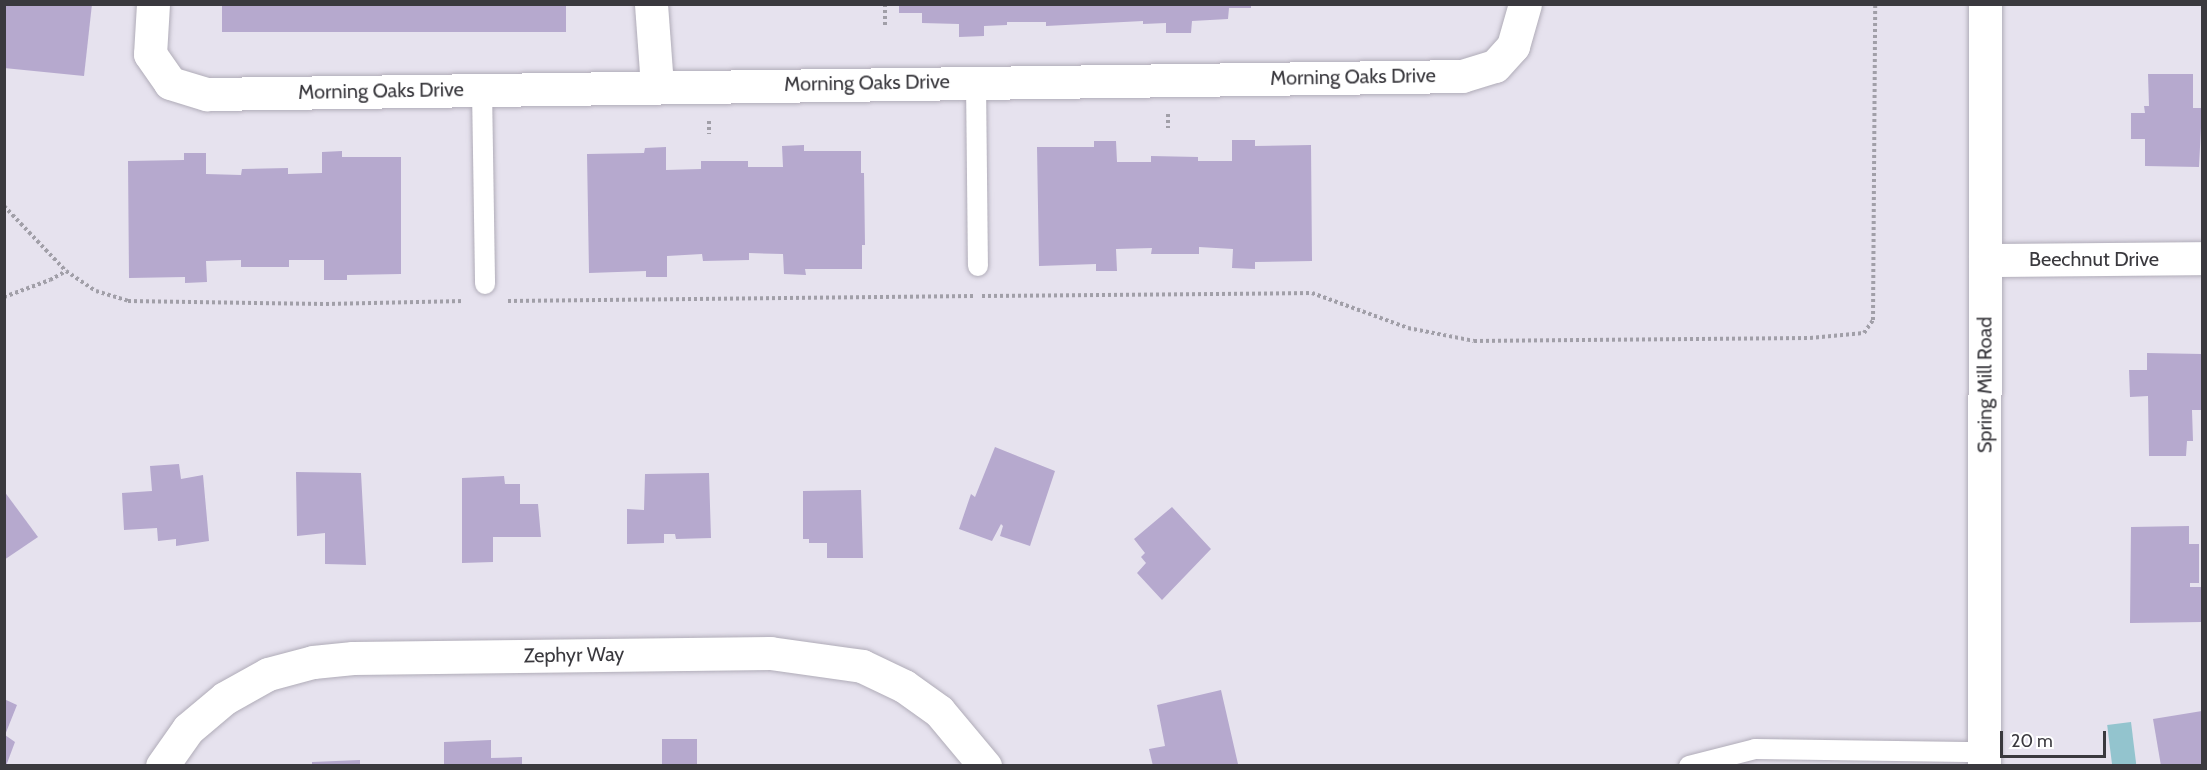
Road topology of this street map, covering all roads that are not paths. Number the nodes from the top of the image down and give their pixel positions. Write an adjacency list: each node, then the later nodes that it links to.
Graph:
1 (153, 4): 7 (street, Morning Oaks Drive)
2 (651, 4): 6 (street)
3 (1525, 4): 5 (street, Morning Oaks Drive)
4 (1985, 4): 9 (street, Spring Mill Road)
5 (976, 81): 6 (street, Morning Oaks Drive); 10 (lane)
6 (657, 86): 7 (street, Morning Oaks Drive)
7 (482, 89): 11 (lane)
8 (2202, 258): 9 (street, Beechnut Drive)
9 (1985, 260): 12 (street, Spring Mill Road)
10 (978, 266)
11 (485, 284)
12 (1984, 758): 15 (lane)
13 (162, 765): 14 (street, Zephyr Way)
14 (985, 765)
15 (1689, 765)

